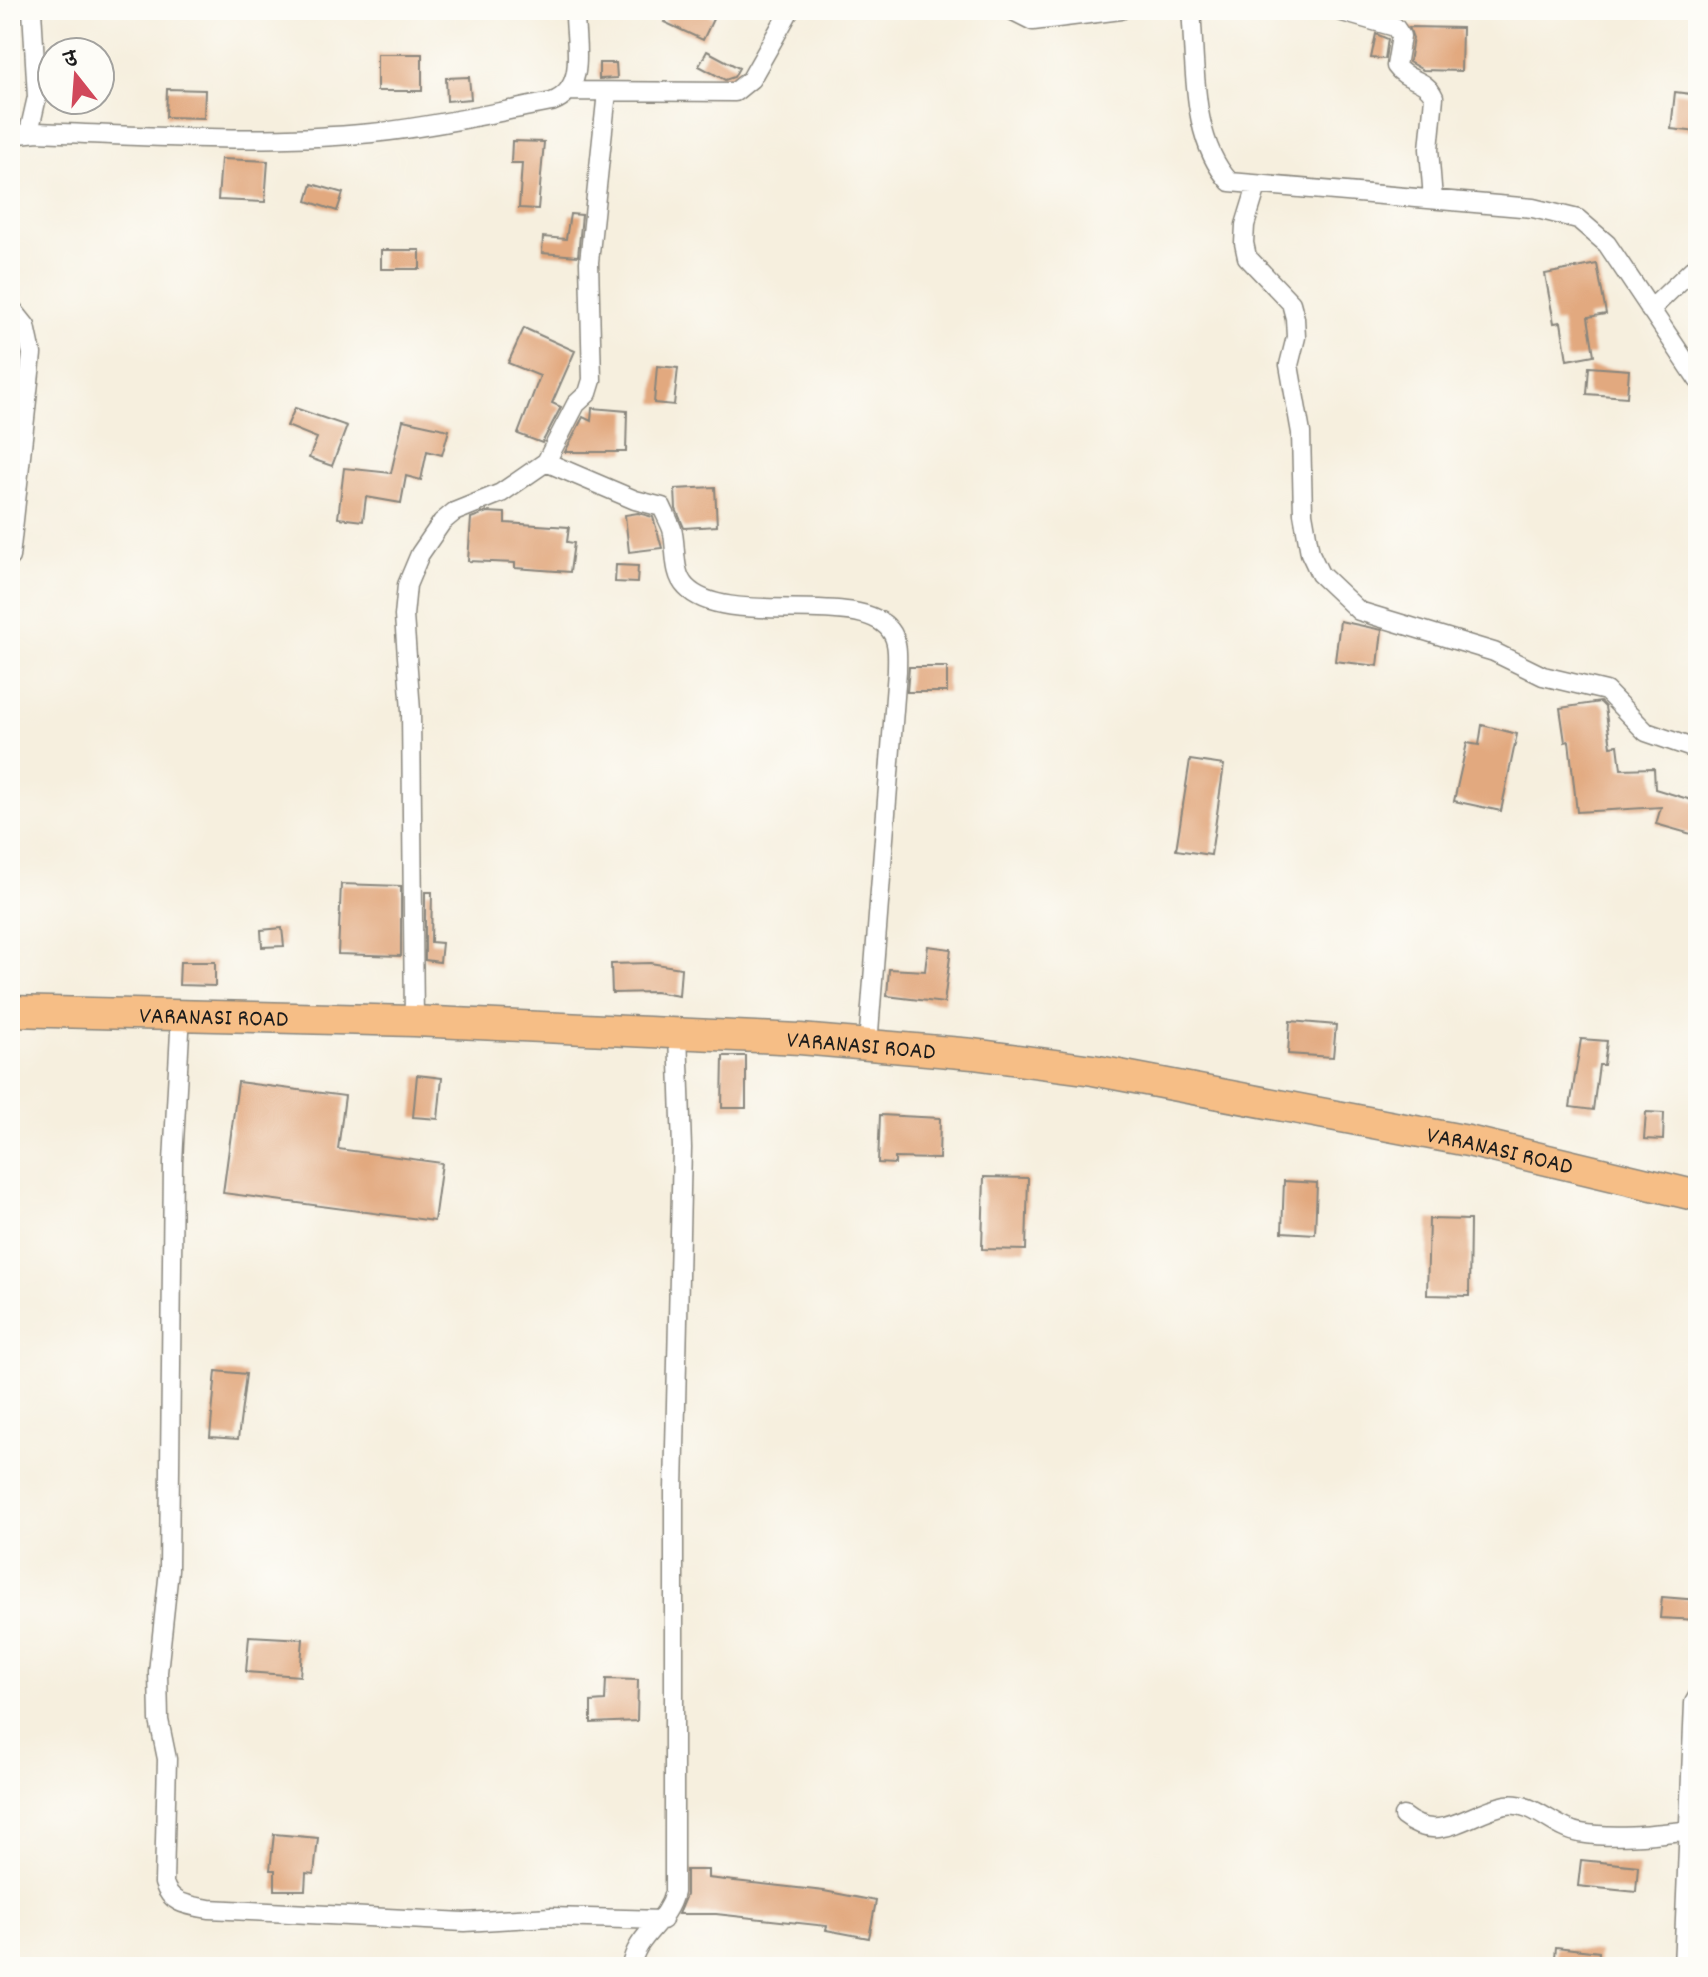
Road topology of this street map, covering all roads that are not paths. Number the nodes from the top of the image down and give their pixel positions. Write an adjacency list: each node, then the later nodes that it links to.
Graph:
1 (32, 10): 10 (street)
2 (575, 10): 8 (street)
3 (790, 10): 9 (street)
4 (1011, 10): 5 (street)
5 (1121, 10)
6 (1191, 10): 12 (street)
7 (1335, 10): 13 (street)
8 (570, 91): 9 (street); 10 (street)
9 (607, 92): 19 (street)
10 (29, 132): 11 (street)
11 (10, 135)
12 (1257, 186): 13 (street); 21 (street)
13 (1433, 199): 16 (street)
14 (1698, 264): 16 (street)
15 (10, 306): 18 (street)
16 (1650, 310): 17 (street)
17 (1698, 380)
18 (15, 442): 20 (street)
19 (546, 462): 24 (street); 26 (street)
20 (10, 557)
21 (1698, 750)
22 (10, 1011): 23 (highway, VARANASI ROAD)
23 (181, 1013): 24 (highway, VARANASI ROAD); 31 (street)
24 (414, 1021): 25 (highway, VARANASI ROAD)
25 (678, 1034): 26 (highway, VARANASI ROAD); 31 (street)
26 (868, 1045): 27 (highway, VARANASI ROAD)
27 (1698, 1196)
28 (1698, 1696): 30 (street)
29 (1403, 1816): 30 (street)
30 (1691, 1830): 33 (street)
31 (663, 1920): 32 (street)
32 (631, 1967)
33 (1683, 1967)

